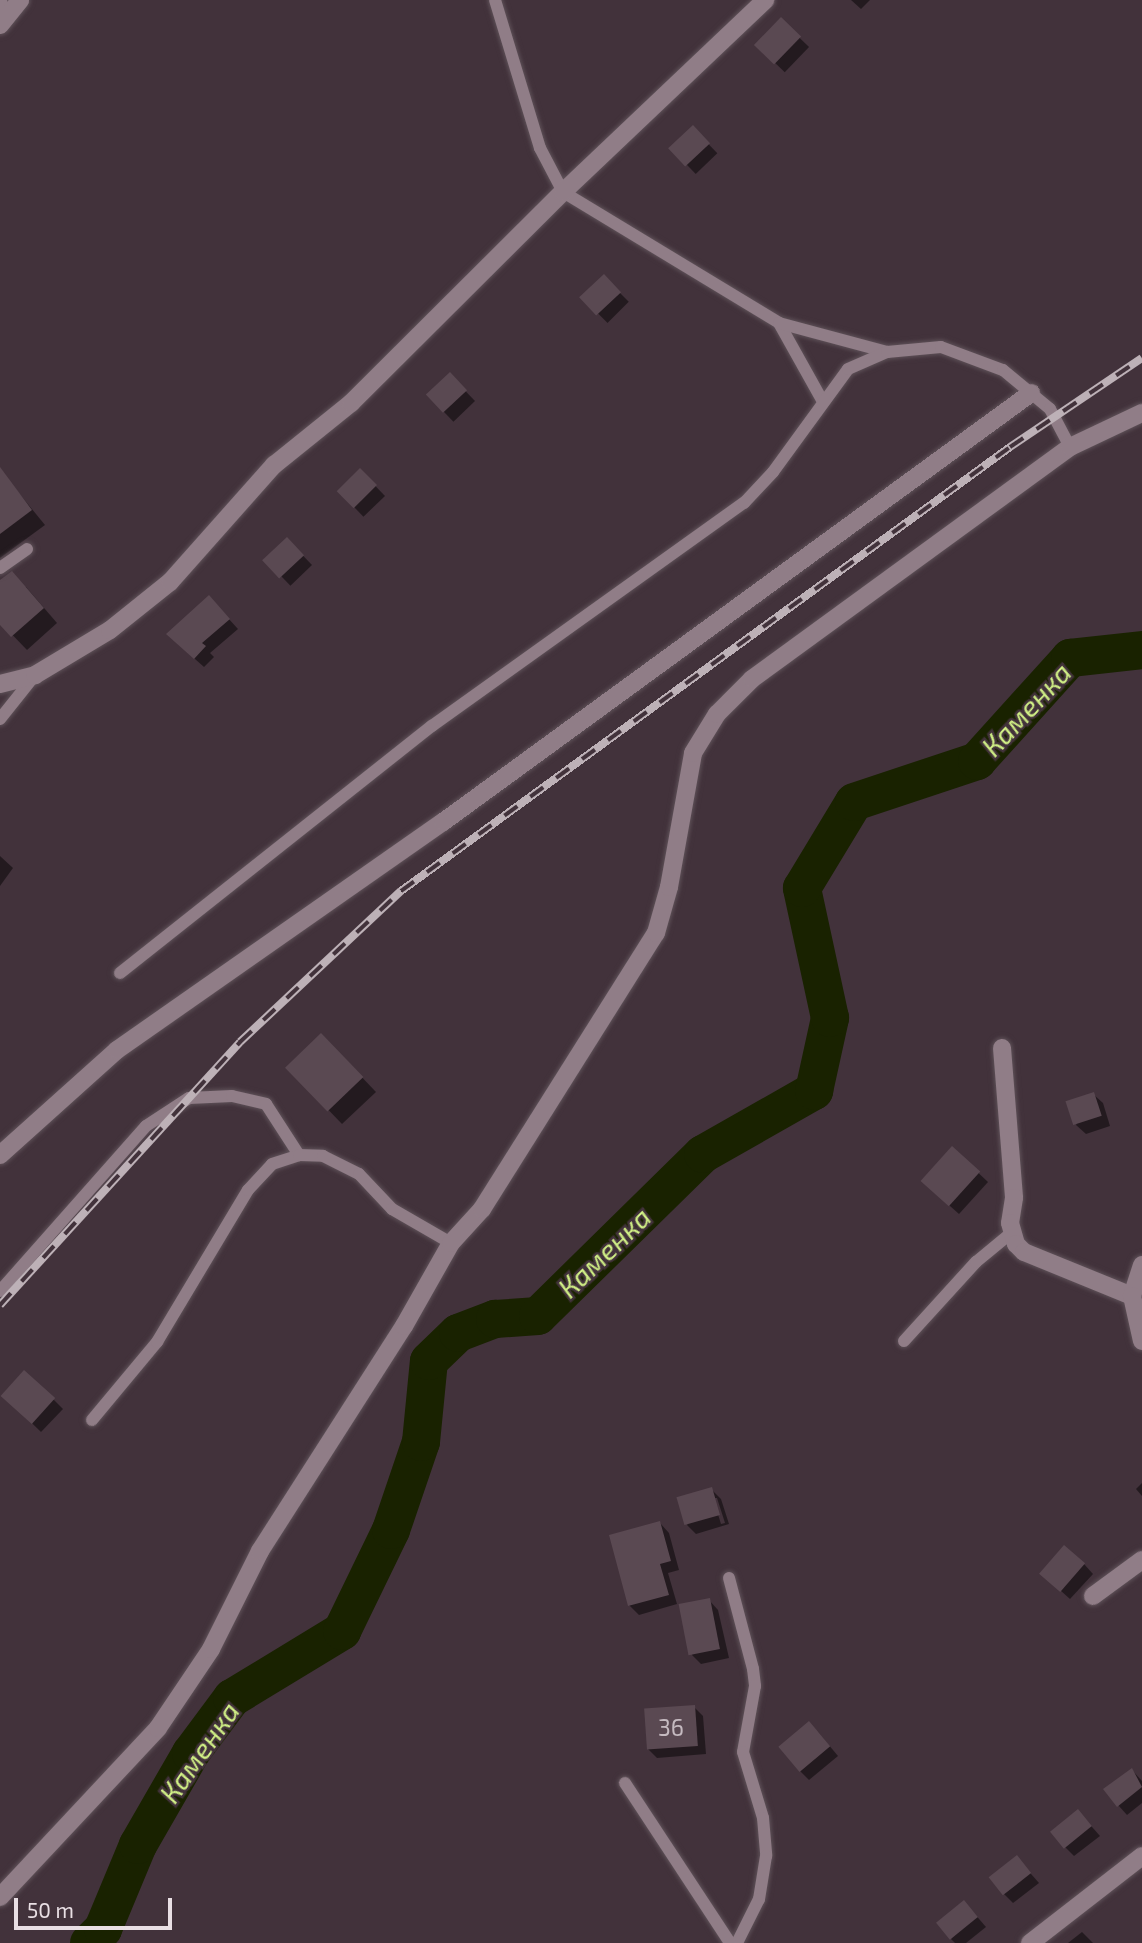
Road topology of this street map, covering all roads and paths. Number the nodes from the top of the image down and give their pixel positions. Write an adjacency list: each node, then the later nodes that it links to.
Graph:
1 (1, 0): 5 (lane)
2 (20, 0): 5 (street)
3 (495, 0): 6 (lane)
4 (765, 0): 6 (street)
5 (2, 22)
6 (563, 192): 7 (lane); 15 (street)
7 (779, 323): 8 (lane); 10 (lane)
8 (887, 352): 9 (lane); 10 (lane)
9 (1031, 393): 12 (lane); 20 (street)
10 (822, 400): 18 (lane)
11 (1142, 413): 12 (street)
12 (1070, 447): 23 (street)
13 (27, 550): 14 (lane)
14 (0, 568)
15 (35, 675): 16 (street); 17 (lane)
16 (0, 684)
17 (0, 719)
18 (120, 973)
19 (1002, 1048): 22 (street)
20 (0, 1155)
21 (299, 1155): 23 (lane); 25 (lane); 29 (lane)
22 (1011, 1233): 26 (street); 27 (lane)
23 (451, 1243): 35 (street)
24 (1142, 1265): 26 (street)
25 (0, 1291)
26 (1132, 1296): 28 (street)
27 (904, 1341)
28 (1142, 1341)
29 (92, 1420)
30 (1142, 1560): 32 (street)
31 (729, 1578): 37 (lane)
32 (1093, 1596)
33 (625, 1783): 36 (lane)
34 (1142, 1856): 38 (street)
35 (0, 1897)
36 (730, 1943)
37 (737, 1943)
38 (1030, 1943)

